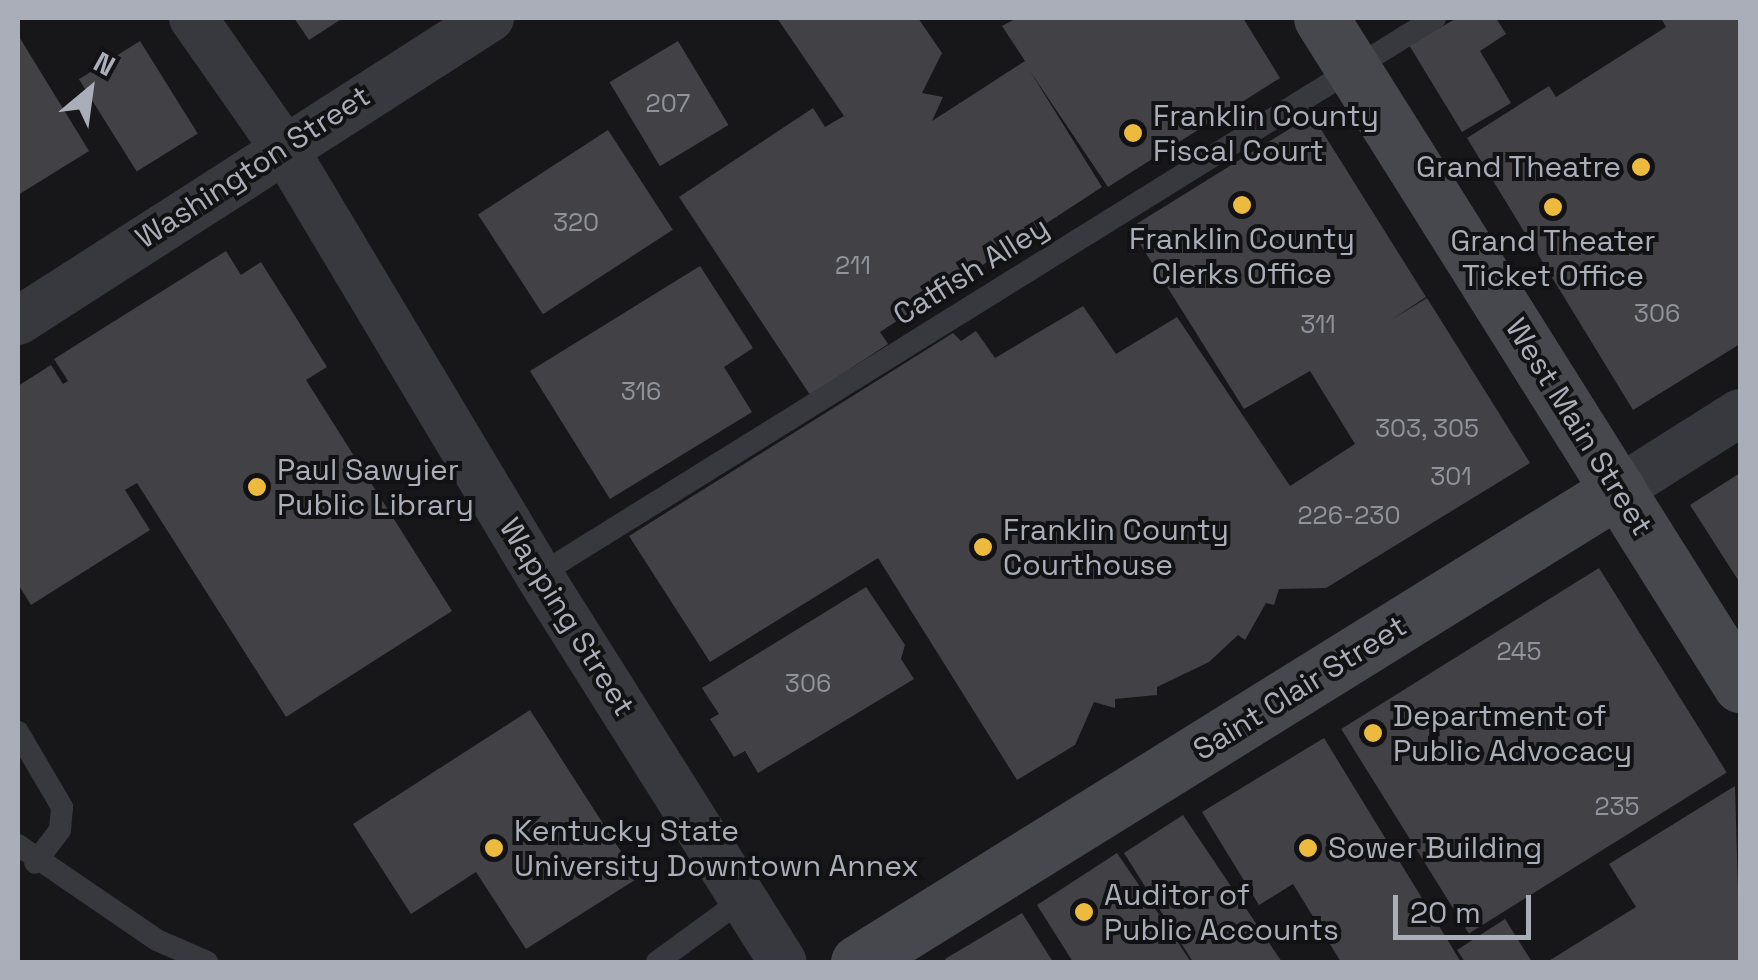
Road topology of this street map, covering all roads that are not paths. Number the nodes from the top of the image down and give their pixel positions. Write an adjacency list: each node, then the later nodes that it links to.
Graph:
1 (193, 18): 6 (street, Wapping Street)
2 (490, 18): 6 (street, Washington Street)
3 (1321, 18): 5 (street, West Main Street)
4 (1435, 18): 5 (lane, Catfish Alley)
5 (1353, 68): 9 (street, West Main Street); 10 (lane, Catfish Alley)
6 (282, 146): 7 (street, Washington Street); 10 (street, Wapping Street)
7 (18, 321)
8 (1740, 413): 9 (street, Saint Clair Street)
9 (1618, 490): 11 (street, West Main Street); 21 (street, Saint Clair Street)
10 (539, 575): 15 (street, Wapping Street)
11 (1740, 685)
12 (18, 732): 14 (lane)
13 (18, 845): 14 (lane)
14 (35, 863): 16 (lane)
15 (743, 899): 19 (lane); 20 (street, Wapping Street)
16 (157, 940): 17 (lane); 18 (lane)
17 (168, 962)
18 (207, 962)
19 (657, 962)
20 (783, 962)
21 (858, 962)

